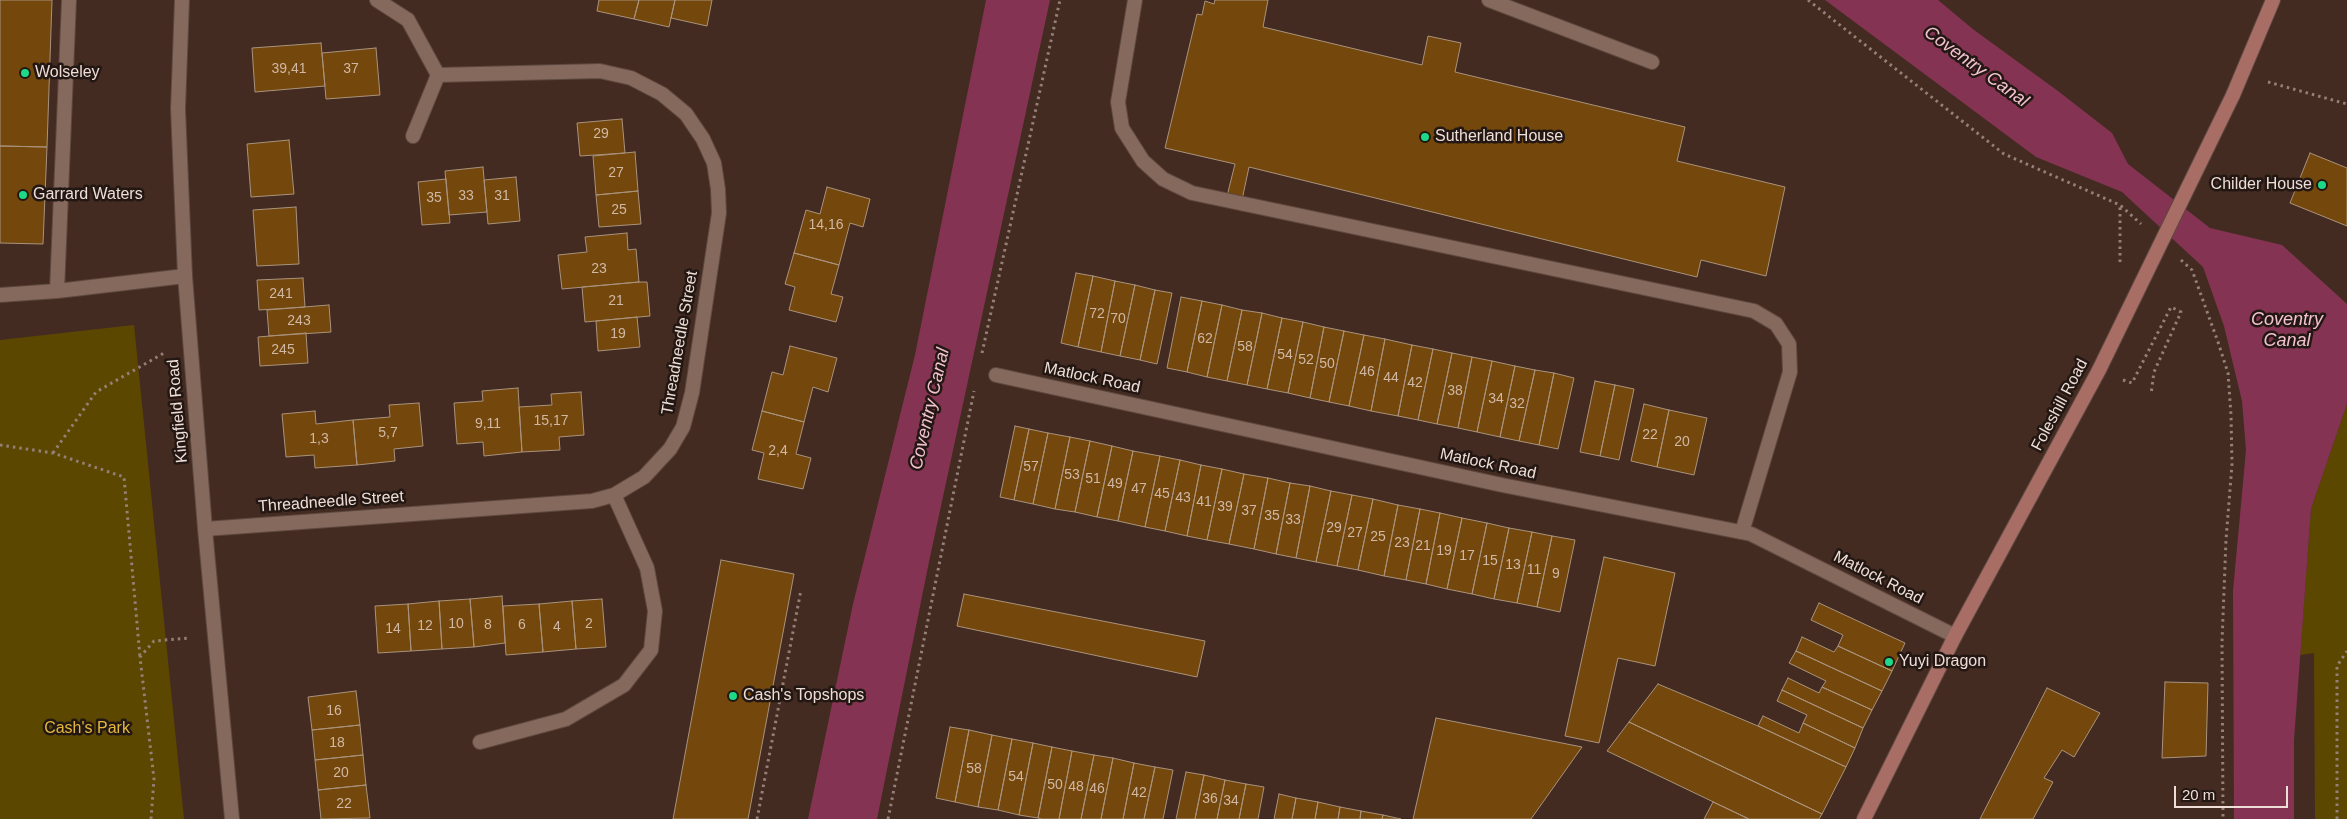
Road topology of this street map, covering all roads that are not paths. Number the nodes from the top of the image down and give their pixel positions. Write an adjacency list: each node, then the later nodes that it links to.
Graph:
1 (69, 0): 11 (street)
2 (182, 0): 10 (street, Kingfield Road)
3 (377, 0): 8 (street)
4 (1135, 0): 16 (street)
5 (1489, 0): 7 (street)
6 (2273, 0): 17 (main road, Foleshill Road, bridge)
7 (1652, 62)
8 (438, 75): 9 (street); 14 (street, Threadneedle Street)
9 (413, 136)
10 (186, 276): 11 (street); 15 (street, Kingfield Road)
11 (57, 291): 12 (street)
12 (0, 295)
13 (996, 375): 16 (street, Matlock Road)
14 (614, 495): 15 (street, Threadneedle Street); 18 (street)
15 (205, 529): 19 (street, Kingfield Road)
16 (1742, 532): 17 (street, Matlock Road)
17 (1955, 636): 20 (main road, Foleshill Road)
18 (480, 742)
19 (232, 819)
20 (1864, 819)

